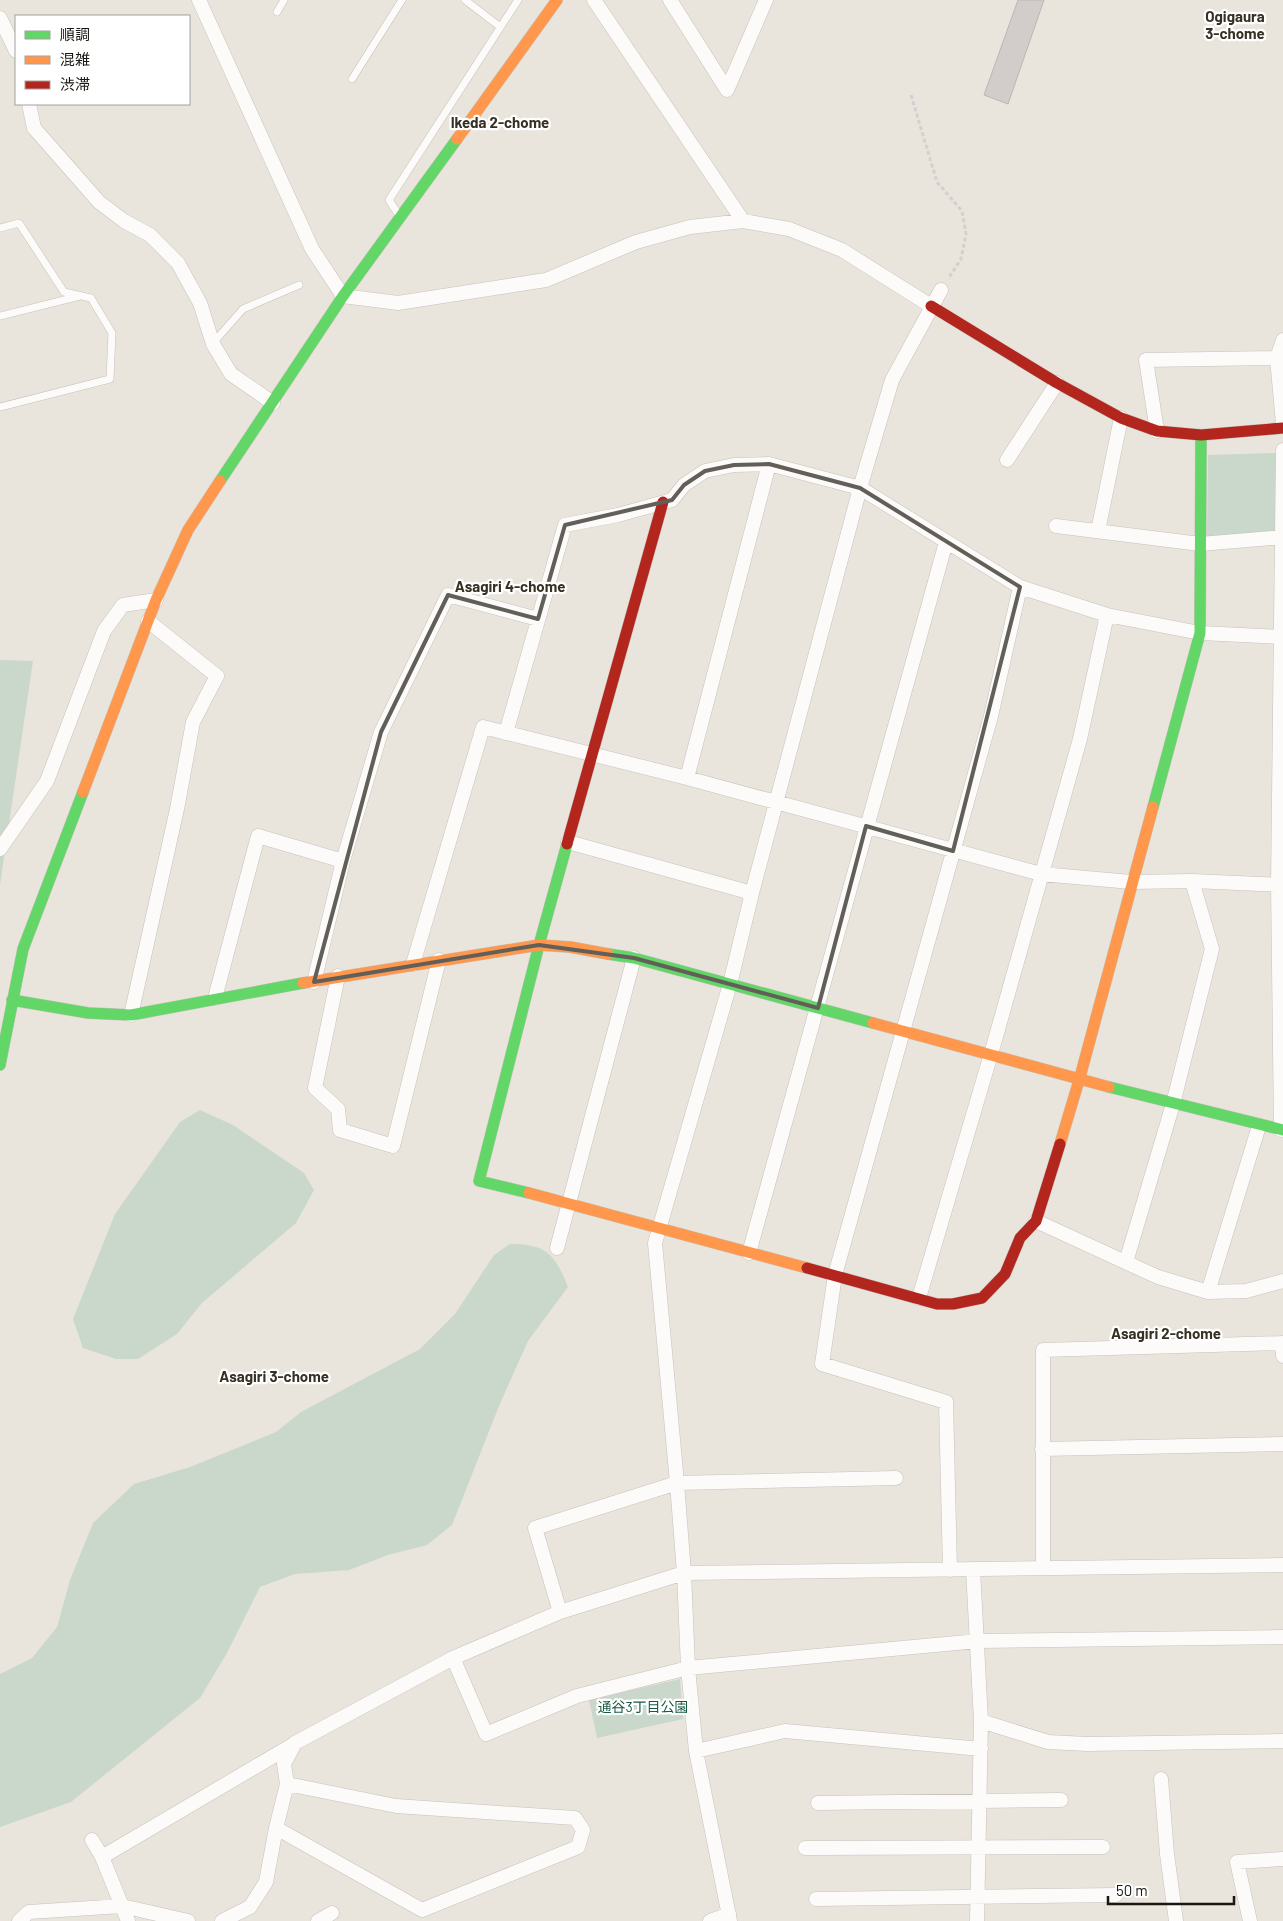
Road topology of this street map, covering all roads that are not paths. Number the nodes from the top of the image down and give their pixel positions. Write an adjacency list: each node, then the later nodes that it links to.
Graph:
1 (199, 0): 22 (street)
2 (284, 0): 10 (lane)
3 (402, 0): 14 (lane)
4 (465, 0): 12 (lane)
5 (518, 0): 12 (lane)
6 (557, 0): 16 (street)
7 (594, 0): 17 (street)
8 (670, 0): 9 (street)
9 (766, 0)
10 (277, 12)
11 (0, 18): 13 (street)
12 (499, 26): 16 (lane)
13 (15, 48)
14 (352, 78)
15 (29, 105): 26 (street)
16 (400, 218): 22 (street)
17 (744, 221): 22 (street); 23 (street)
18 (0, 228): 21 (lane)
19 (299, 285): 26 (lane)
20 (941, 290): 23 (street)
21 (81, 296): 24 (lane); 30 (lane)
22 (343, 296): 29 (street)
23 (931, 306): 28 (street); 39 (street)
24 (0, 316)
25 (1283, 340): 27 (street)
26 (213, 344): 29 (street)
27 (1277, 358): 32 (street); 34 (street)
28 (1057, 383): 31 (street); 37 (street)
29 (273, 403): 47 (street)
30 (0, 407)
31 (1122, 418): 34 (street); 42 (street)
32 (1283, 424)
33 (1283, 428): 35 (street)
34 (1157, 431): 35 (street)
35 (1201, 435): 45 (street)
36 (1283, 450): 43 (street)
37 (1006, 460)
38 (769, 464): 39 (street); 40 (street); 55 (street)
39 (860, 488): 44 (street); 56 (street)
40 (663, 502): 49 (street); 54 (street)
41 (1056, 526): 42 (street)
42 (1098, 532): 45 (street)
43 (1282, 537): 45 (street); 52 (street)
44 (946, 542): 46 (street); 57 (street)
45 (1200, 544): 51 (street)
46 (1020, 587): 48 (street); 60 (street)
47 (156, 600): 50 (street); 59 (street)
48 (1107, 615): 51 (street); 62 (street)
49 (538, 618): 53 (street); 61 (street)
50 (148, 620): 75 (street); 77 (street)
51 (1200, 633): 52 (street); 63 (street)
52 (1282, 637): 65 (street)
53 (506, 733): 54 (street); 70 (street)
54 (593, 756): 55 (street); 58 (street)
55 (688, 778): 56 (street)
56 (777, 802): 57 (street); 66 (street)
57 (866, 826): 60 (street); 76 (street)
58 (568, 842): 66 (street); 67 (street)
59 (0, 849)
60 (953, 851): 62 (street); 78 (street)
61 (343, 861): 72 (street); 74 (street)
62 (1041, 874): 63 (street); 79 (street)
63 (1131, 882): 64 (street); 81 (street)
64 (1192, 882): 65 (street); 82 (street)
65 (1280, 885): 84 (street)
66 (752, 893): 73 (street)
67 (539, 945): 68 (street); 69 (street); 85 (street)
68 (634, 958): 73 (street); 85 (street)
69 (439, 960): 70 (street); 71 (street)
70 (413, 964): 71 (street)
71 (338, 976): 72 (street)
72 (314, 982): 74 (street)
73 (730, 984): 76 (street); 87 (street)
74 (215, 998): 77 (street)
75 (12, 1000): 77 (street); 80 (street)
76 (818, 1008): 78 (street); 89 (street)
77 (131, 1014)
78 (904, 1031): 79 (street); 91 (street)
79 (992, 1054): 81 (street); 94 (street)
80 (0, 1065)
81 (1080, 1078): 82 (street); 86 (street)
82 (1173, 1104): 83 (street); 90 (street)
83 (1259, 1126): 84 (street); 93 (street)
84 (1282, 1130)
85 (568, 1202): 87 (street); 88 (street)
86 (1036, 1221): 90 (street); 94 (street)
87 (658, 1228): 89 (street); 99 (street)
88 (556, 1248)
89 (749, 1252): 91 (street)
90 (1126, 1262): 93 (street)
91 (835, 1275): 94 (street); 103 (street)
92 (1283, 1281): 93 (street)
93 (1208, 1292)
94 (919, 1298)
95 (1283, 1347): 97 (street)
96 (1283, 1444): 97 (street)
97 (1042, 1449): 101 (street)
98 (896, 1478): 99 (street)
99 (678, 1483): 104 (street); 105 (street)
100 (1283, 1565): 101 (street)
101 (1043, 1567): 102 (street)
102 (973, 1569): 103 (street); 107 (street)
103 (950, 1570): 104 (street)
104 (684, 1574): 105 (street); 109 (street)
105 (560, 1612): 108 (street)
106 (1283, 1637): 107 (street)
107 (978, 1641): 109 (street); 110 (street)
108 (454, 1658): 109 (street); 112 (street)
109 (688, 1668): 114 (street)
110 (981, 1721): 111 (street); 113 (street)
111 (1283, 1741)
112 (295, 1743): 116 (street); 125 (street)
113 (981, 1749): 114 (street); 118 (street)
114 (696, 1751): 132 (street)
115 (1161, 1779): 140 (street)
116 (287, 1784): 120 (street); 120 (street)
117 (1061, 1800): 118 (street)
118 (980, 1801): 119 (street); 124 (street)
119 (818, 1803)
120 (276, 1828): 136 (street)
121 (92, 1840): 125 (street)
122 (1103, 1847): 124 (street)
123 (805, 1848): 124 (street)
124 (979, 1848): 127 (street)
125 (102, 1857): 130 (street)
126 (1283, 1860): 141 (street)
127 (978, 1895): 128 (street); 129 (street); 139 (street)
128 (1116, 1895)
129 (816, 1899)
130 (122, 1906): 133 (street); 134 (street); 135 (street)
131 (332, 1913): 137 (street)
132 (729, 1918): 138 (street)
133 (19, 1921)
134 (128, 1921)
135 (188, 1921)
136 (222, 1921)
137 (318, 1921)
138 (710, 1921)
139 (977, 1921)
140 (1176, 1921)
141 (1250, 1921)

